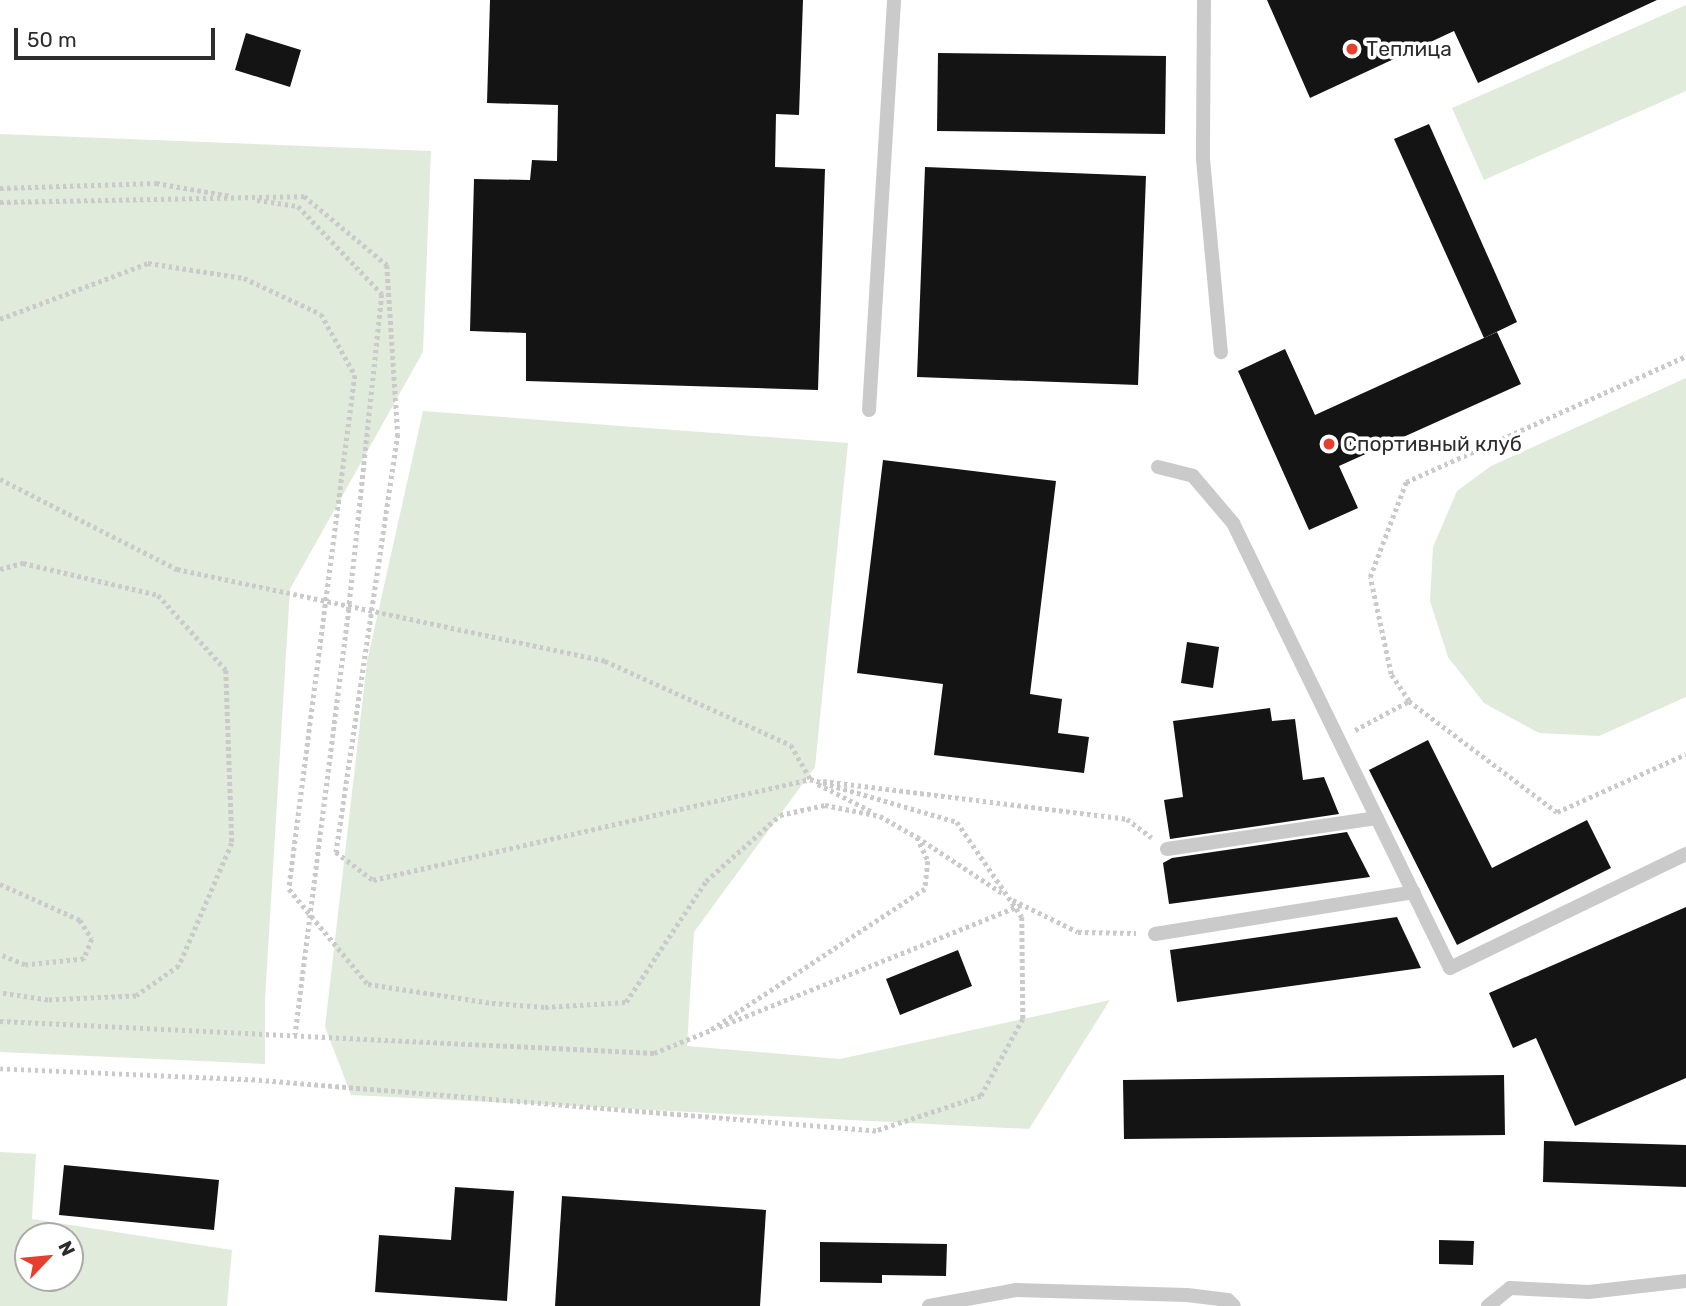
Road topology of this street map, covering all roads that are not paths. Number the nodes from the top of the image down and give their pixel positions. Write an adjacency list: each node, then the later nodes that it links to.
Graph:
1 (894, 0): 4 (lane)
2 (1204, 0): 3 (lane)
3 (1221, 352)
4 (869, 410)
5 (1158, 467): 6 (lane)
6 (1377, 818): 7 (lane); 9 (lane)
7 (1167, 849)
8 (1686, 854): 9 (lane)
9 (1414, 892): 10 (lane)
10 (1154, 934)
11 (1686, 1281): 14 (lane)
12 (929, 1306): 13 (lane)
13 (1234, 1306)
14 (1488, 1306)

